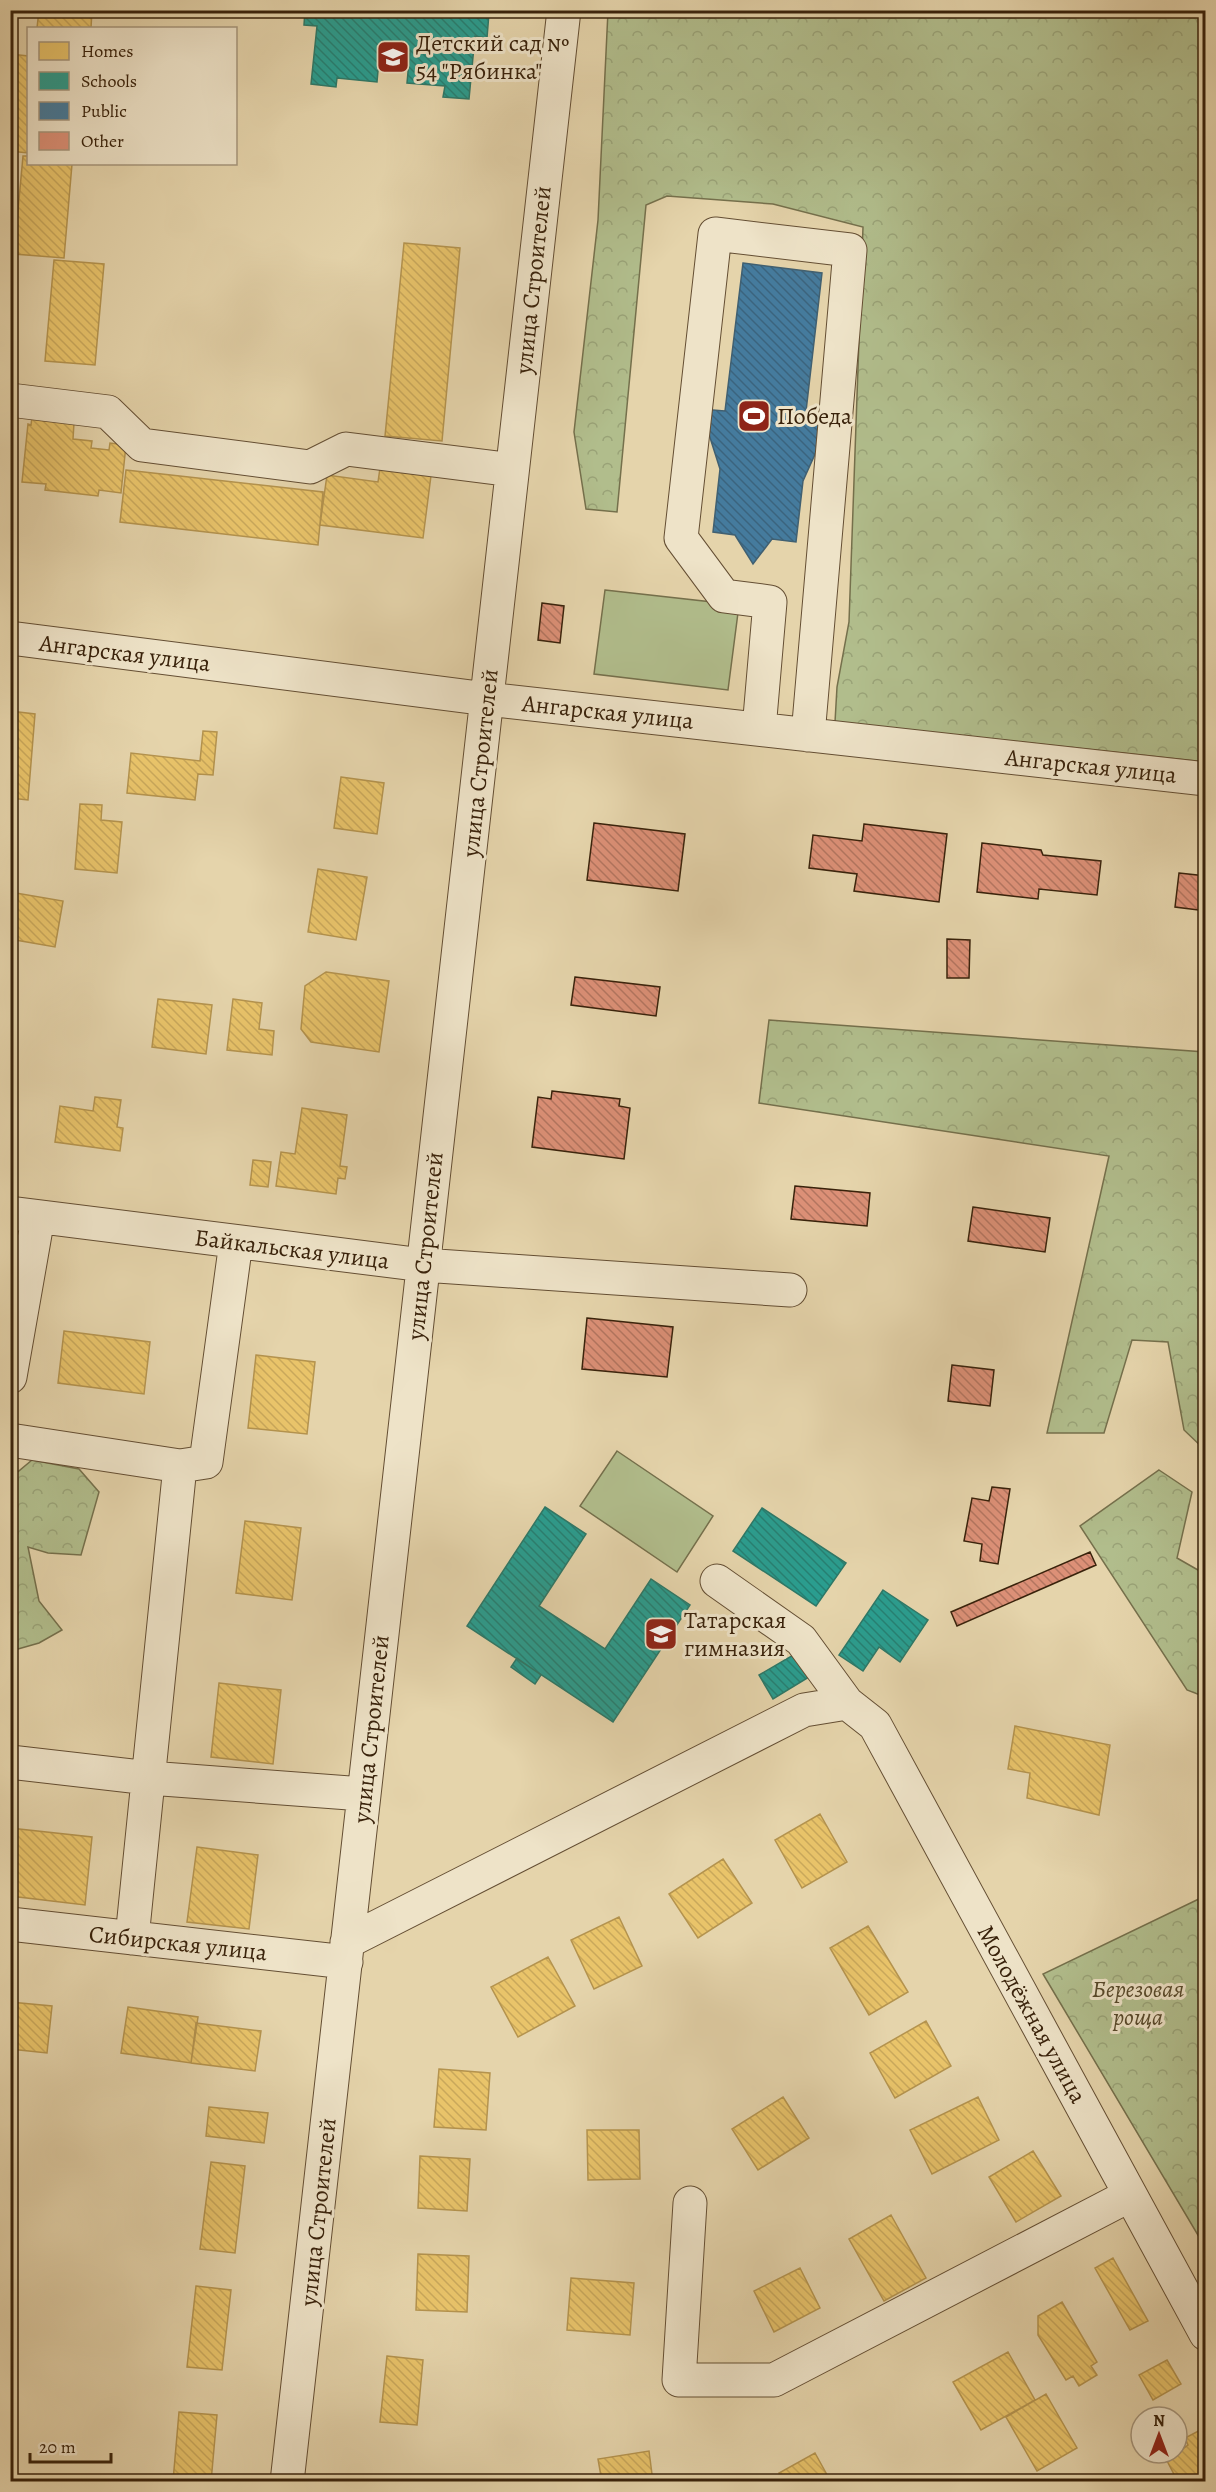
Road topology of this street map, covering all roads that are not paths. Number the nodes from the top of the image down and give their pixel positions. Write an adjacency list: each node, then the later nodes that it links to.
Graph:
1 (564, 10): 3 (street, улица Строителей)
2 (10, 400): 3 (street)
3 (512, 470): 5 (street, улица Строителей)
4 (10, 638): 5 (street, Ангарская улица)
5 (487, 699): 6 (street, Ангарская улица); 11 (street, улица Строителей)
6 (759, 729): 7 (street, Ангарская улица); 7 (street)
7 (808, 735): 8 (street, Ангарская улица)
8 (1206, 779)
9 (24, 1215): 10 (street, Байкальская улица); 13 (street)
10 (236, 1242): 11 (street, Байкальская улица); 15 (street)
11 (423, 1265): 12 (street, Байкальская улица); 20 (street, улица Строителей)
12 (790, 1290)
13 (10, 1377)
14 (10, 1440): 15 (street)
15 (180, 1466): 19 (street)
16 (717, 1581): 17 (street, Молодёжная улица)
17 (847, 1703): 23 (street); 24 (street, Молодёжная улица)
18 (10, 1762): 19 (street)
19 (149, 1778): 20 (street); 22 (street)
20 (363, 1794): 23 (street, улица Строителей)
21 (10, 1924): 22 (street, Сибирская улица)
22 (132, 1938): 23 (street, Сибирская улица)
23 (346, 1952): 27 (street, улица Строителей)
24 (1130, 2195): 25 (street); 26 (street, Молодёжная улица)
25 (690, 2203)
26 (1206, 2334)
27 (287, 2481)

